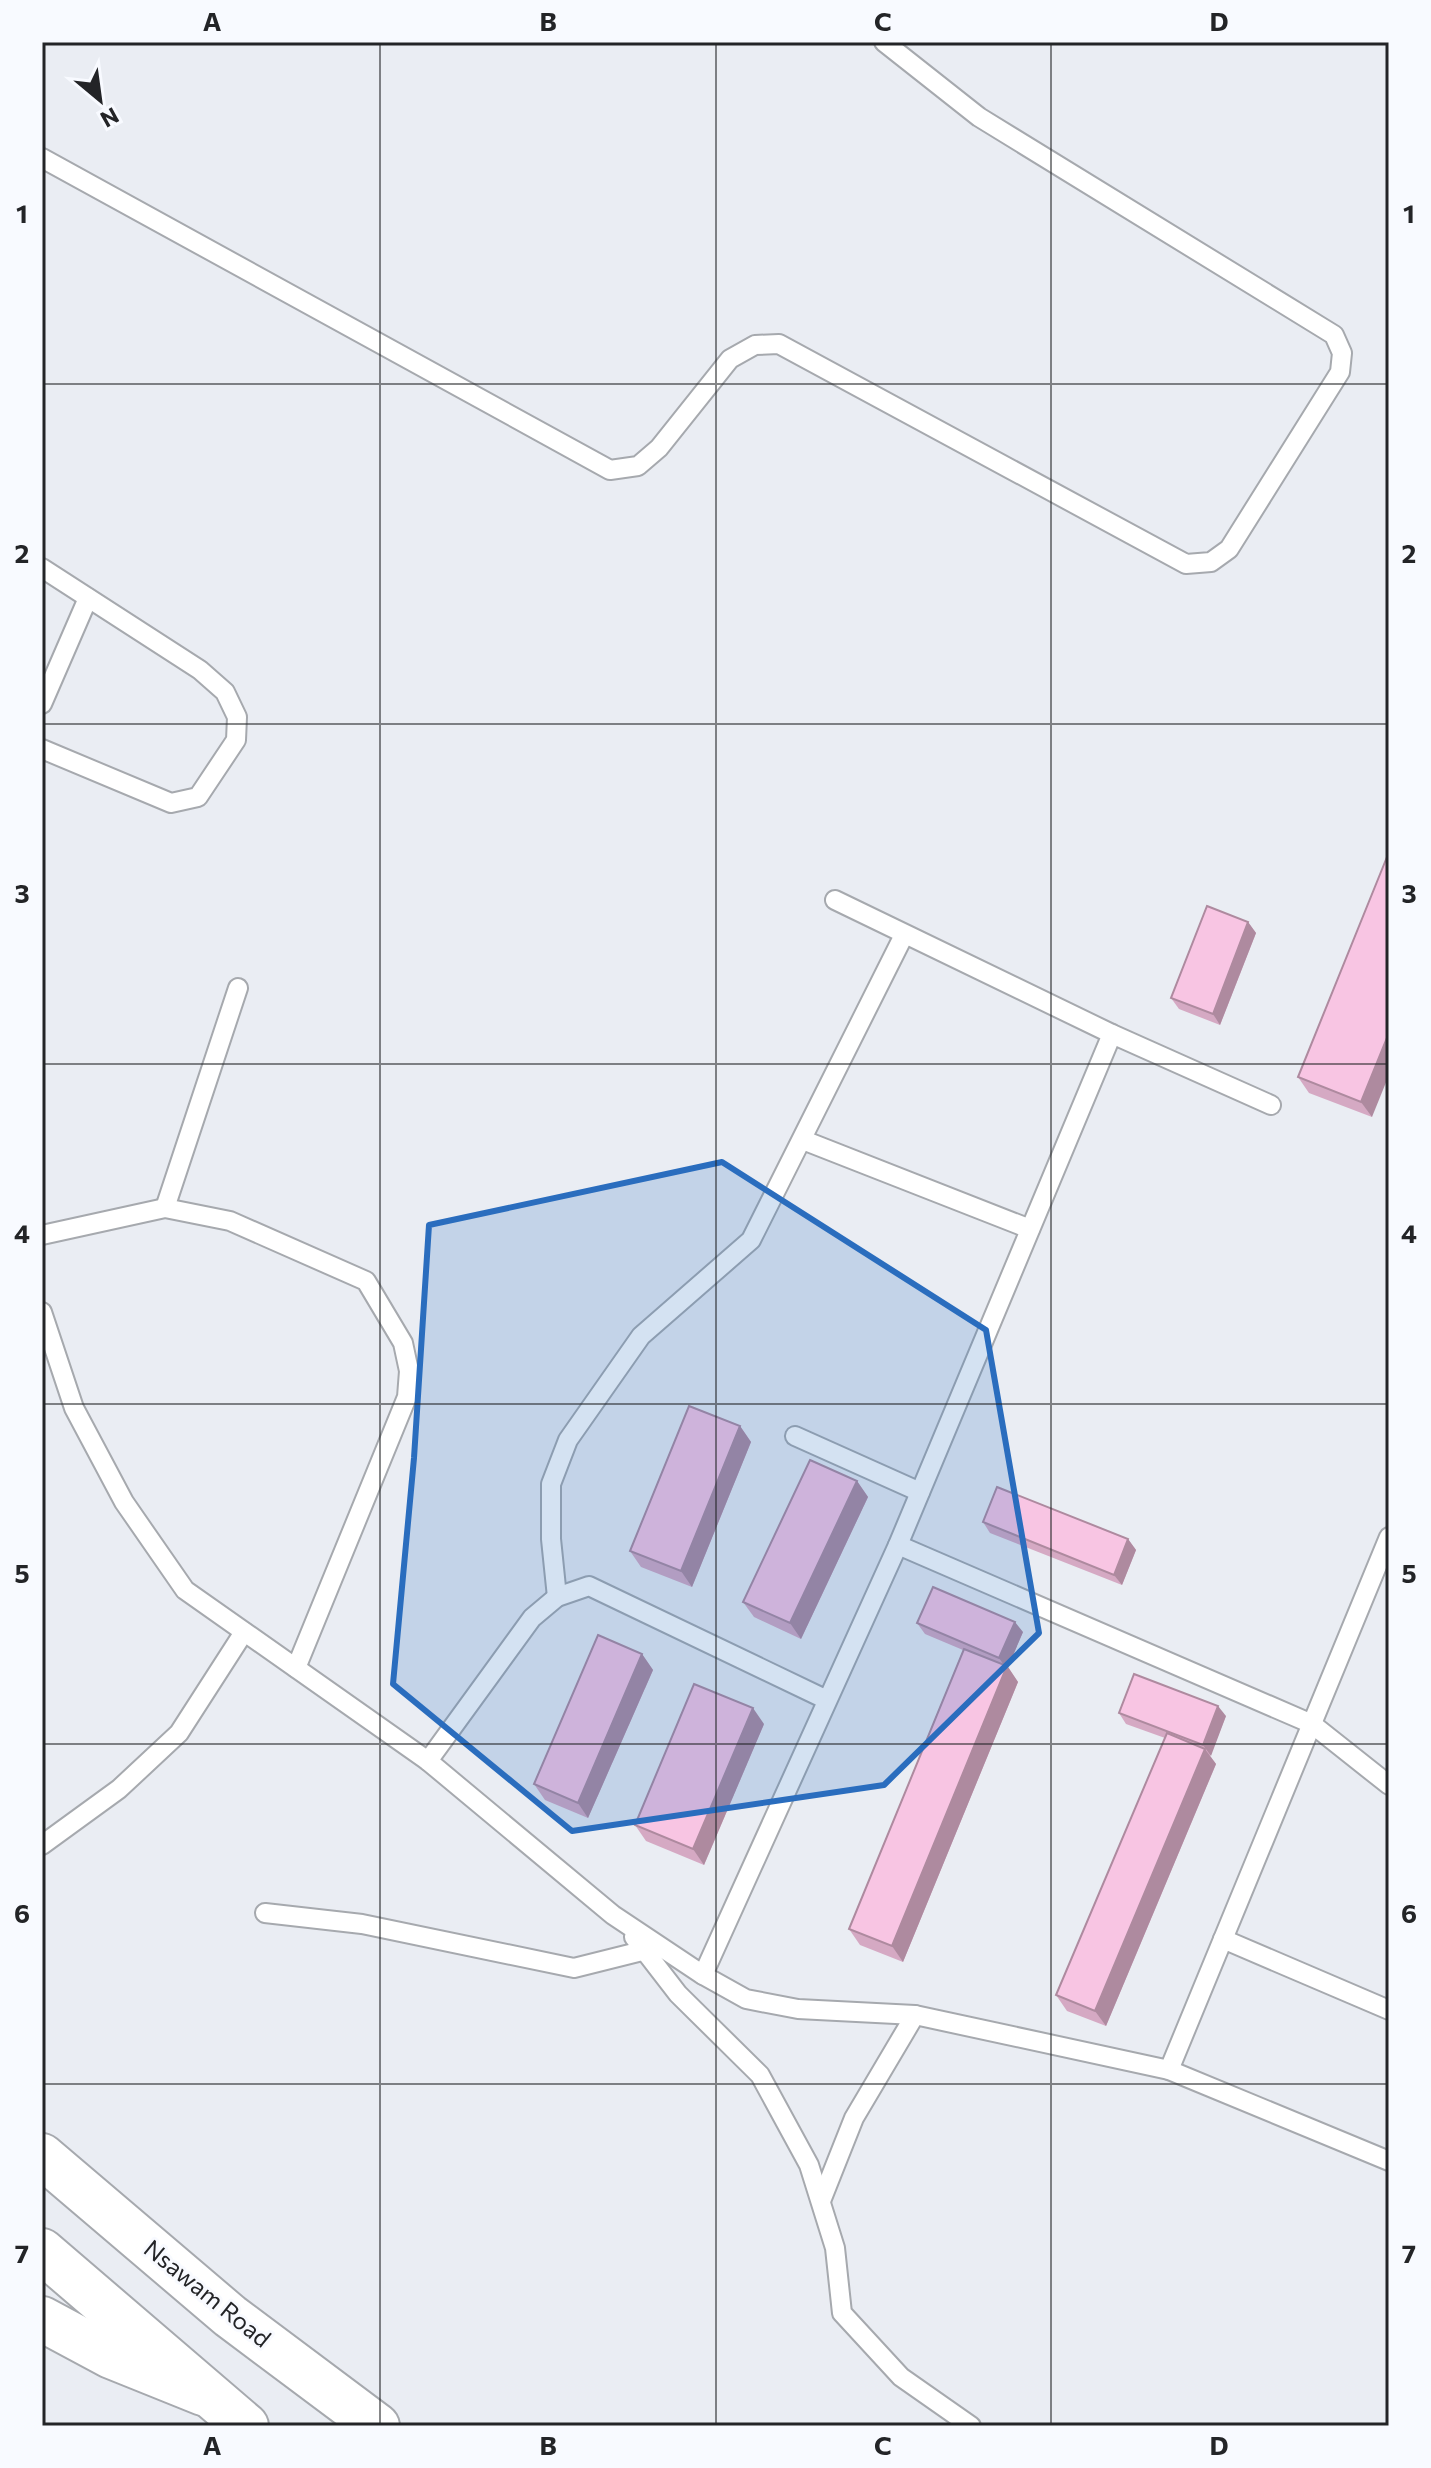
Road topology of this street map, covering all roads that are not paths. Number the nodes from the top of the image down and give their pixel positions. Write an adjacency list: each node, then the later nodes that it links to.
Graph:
1 (884, 42): 2 (lane)
2 (42, 158)
3 (42, 568): 4 (lane)
4 (88, 598): 5 (lane); 6 (lane)
5 (42, 704)
6 (42, 749)
7 (835, 900): 8 (lane)
8 (904, 935): 10 (lane); 12 (lane)
9 (238, 988): 13 (lane)
10 (1112, 1034): 11 (lane); 14 (lane)
11 (1271, 1105)
12 (803, 1140): 14 (lane); 21 (lane)
13 (165, 1208): 15 (lane); 23 (lane)
14 (1030, 1229): 18 (lane)
15 (42, 1235)
16 (42, 1312): 22 (lane)
17 (795, 1436): 18 (lane)
18 (920, 1492): 20 (lane)
19 (1389, 1537): 25 (lane)
20 (898, 1545): 24 (lane); 25 (lane)
21 (557, 1597): 24 (lane); 26 (lane)
22 (244, 1632): 23 (lane); 28 (lane)
23 (296, 1668): 26 (lane)
24 (825, 1699): 33 (lane)
25 (1312, 1724): 27 (lane); 31 (lane)
26 (428, 1761): 30 (lane)
27 (1389, 1785)
28 (42, 1845)
29 (265, 1913): 32 (lane)
30 (613, 1915): 32 (lane); 33 (lane)
31 (1223, 1939): 34 (lane); 36 (lane)
32 (646, 1950): 39 (lane)
33 (703, 1975): 35 (lane)
34 (1389, 2010)
35 (915, 2015): 36 (lane); 39 (lane)
36 (1169, 2070): 38 (lane)
37 (42, 2156): 44 (main road, Nsawam Road)
38 (1389, 2161)
39 (821, 2201): 45 (lane)
40 (42, 2251): 42 (main road)
41 (42, 2319): 42 (main road)
42 (206, 2395): 43 (main road)
43 (246, 2426)
44 (377, 2426)
45 (971, 2426)

